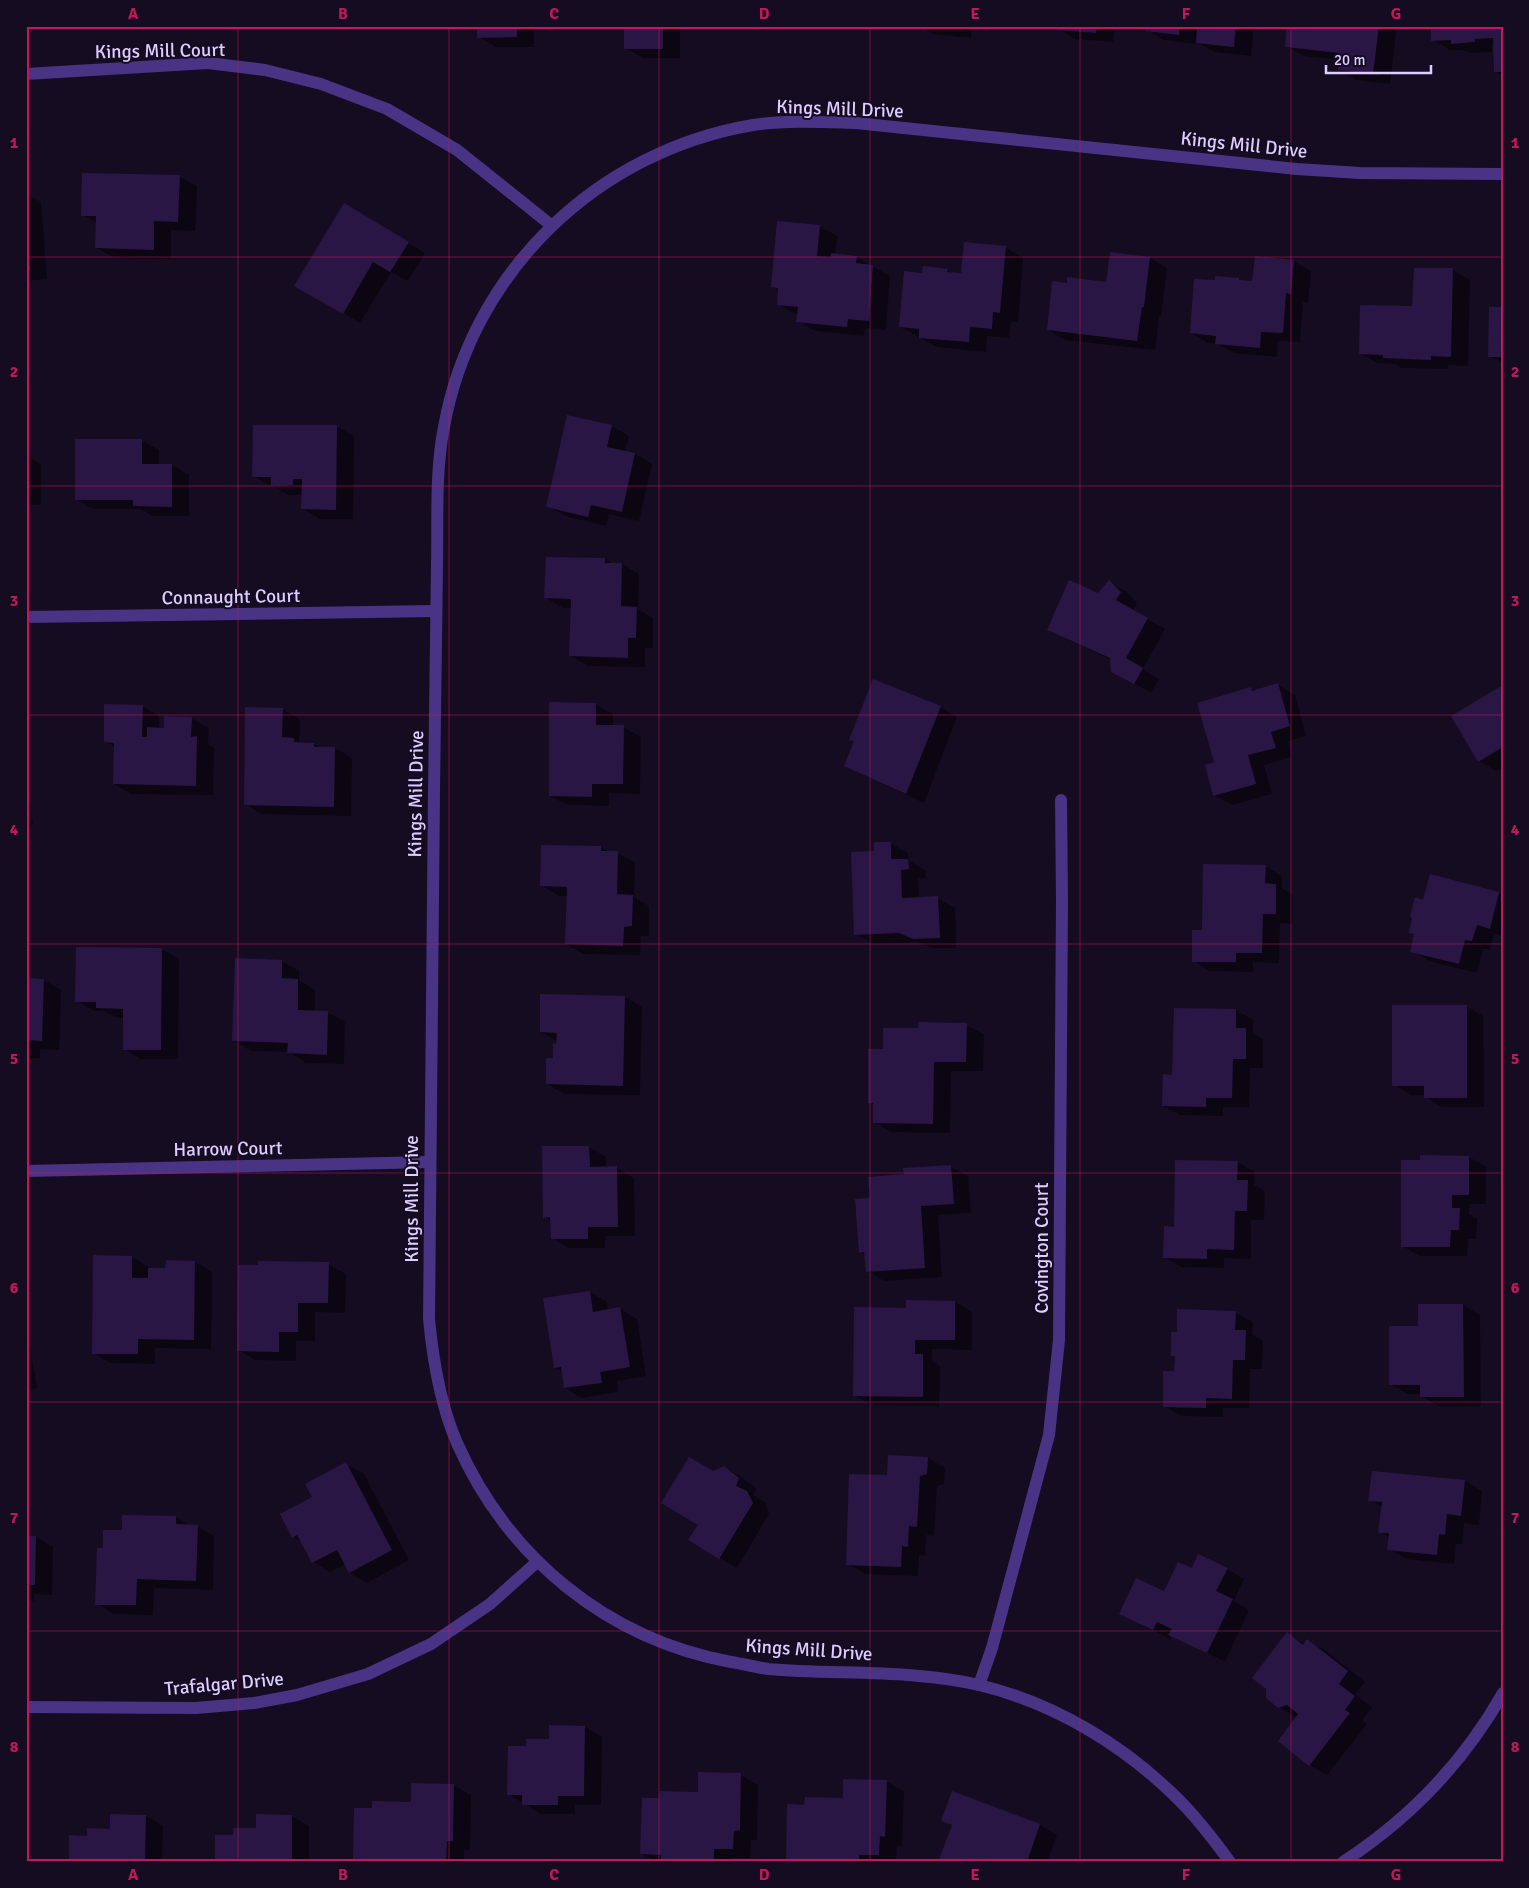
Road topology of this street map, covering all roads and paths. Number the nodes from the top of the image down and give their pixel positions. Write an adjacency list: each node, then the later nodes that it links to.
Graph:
1 (26, 74): 3 (street, Kings Mill Court)
2 (1503, 174): 3 (street, Kings Mill Drive)
3 (552, 225): 4 (street, Kings Mill Drive)
4 (436, 611): 5 (street, Connaught Court); 7 (street, Kings Mill Drive)
5 (26, 617)
6 (1061, 800): 10 (street, Covington Court)
7 (430, 1162): 8 (street, Harrow Court); 9 (street, Kings Mill Drive)
8 (26, 1171)
9 (537, 1562): 10 (street, Kings Mill Drive); 12 (street, Trafalgar Drive)
10 (979, 1685): 13 (street, Kings Mill Drive)
11 (1503, 1693): 14 (street)
12 (26, 1707)
13 (1230, 1862)
14 (1343, 1862)

